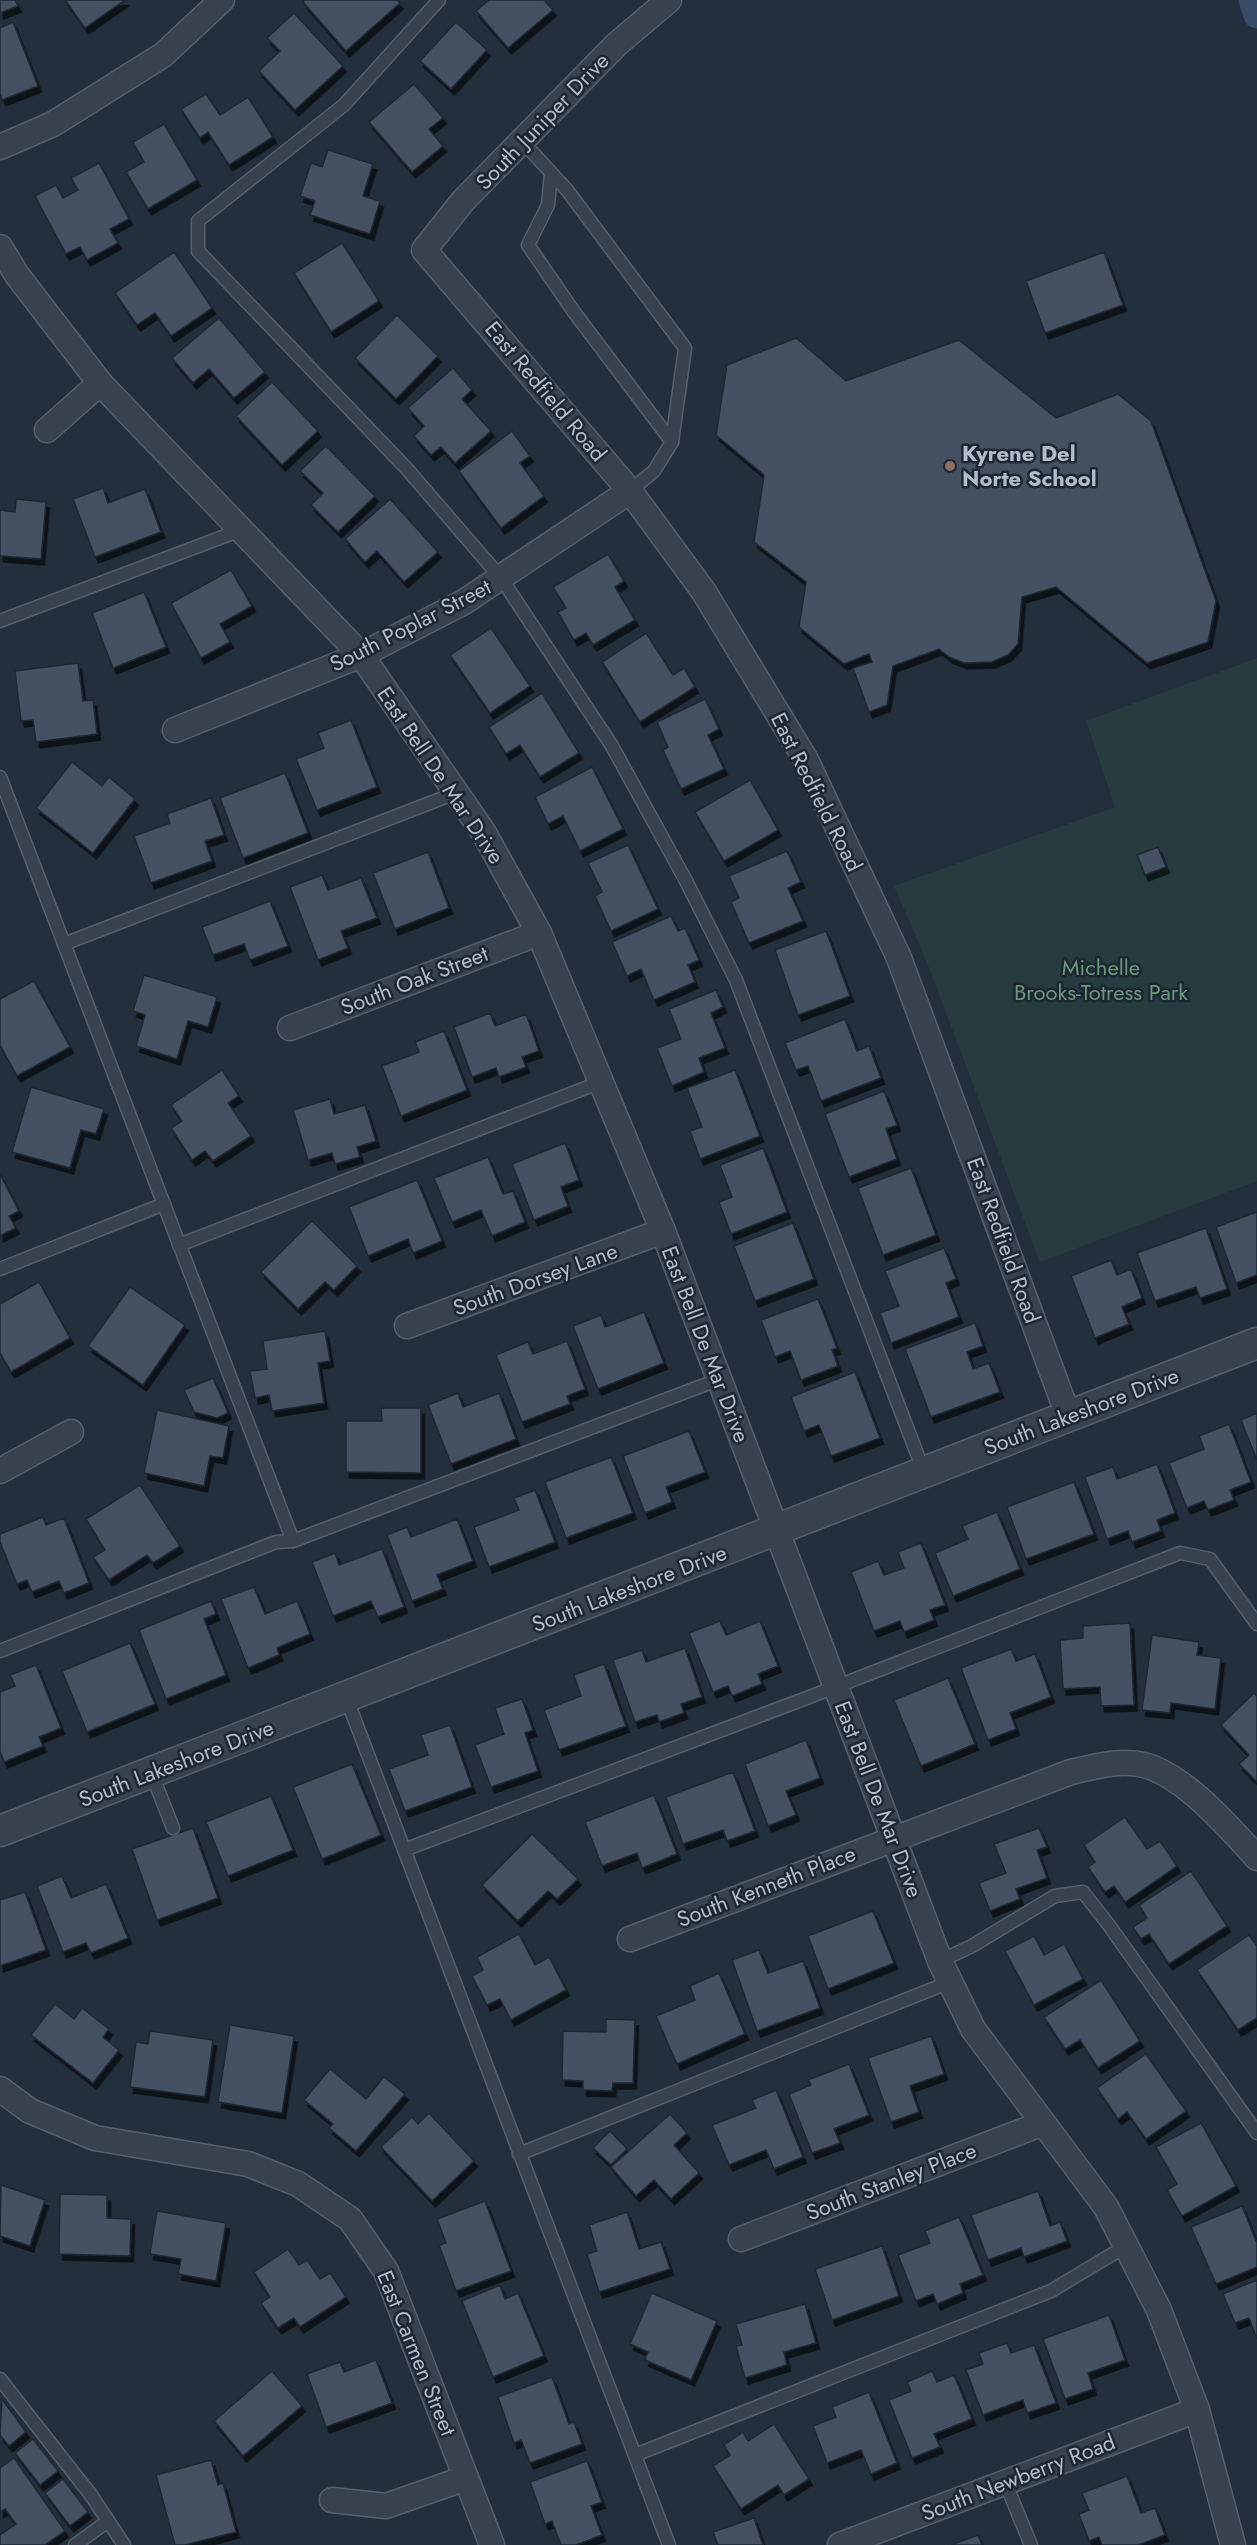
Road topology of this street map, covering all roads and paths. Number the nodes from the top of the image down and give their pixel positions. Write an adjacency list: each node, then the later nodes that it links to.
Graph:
1 (222, 0): 5 (street)
2 (439, 0): 14 (lane)
3 (669, 0): 4 (street, South Juniper Drive)
4 (522, 141): 6 (lane); 8 (street, South Juniper Drive)
5 (0, 147)
6 (551, 173): 11 (lane); 11 (lane)
7 (0, 247): 9 (street, East Bell De Mar Drive)
8 (424, 250): 12 (street, East Redfield Road)
9 (100, 383): 10 (street); 13 (street, East Bell De Mar Drive)
10 (47, 430)
11 (672, 442): 12 (lane)
12 (630, 491): 14 (street, South Poplar Street); 31 (street, East Redfield Road)
13 (241, 530): 15 (lane); 16 (street, East Bell De Mar Drive)
14 (501, 578): 16 (street, South Poplar Street); 34 (lane)
15 (0, 621)
16 (361, 655): 17 (street, South Poplar Street); 19 (street, East Bell De Mar Drive)
17 (175, 730)
18 (0, 777): 21 (lane)
19 (456, 794): 20 (street, East Bell De Mar Drive); 21 (lane)
20 (539, 933): 22 (street, South Oak Street); 23 (street, East Bell De Mar Drive)
21 (64, 944): 24 (lane)
22 (290, 1028)
23 (601, 1082): 25 (street, East Bell De Mar Drive); 26 (lane)
24 (164, 1204): 26 (lane); 27 (lane)
25 (663, 1231): 28 (street, South Dorsey Lane); 30 (street, East Bell De Mar Drive)
26 (179, 1245): 36 (lane)
27 (0, 1269)
28 (407, 1326)
29 (1257, 1343): 31 (street, South Lakeshore Drive)
30 (720, 1379): 35 (street, East Bell De Mar Drive); 36 (lane)
31 (1068, 1415): 34 (street, South Lakeshore Drive)
32 (71, 1432): 33 (street)
33 (0, 1472)
34 (924, 1472): 35 (street, South Lakeshore Drive)
35 (778, 1530): 39 (street, East Bell De Mar Drive); 40 (street, South Lakeshore Drive)
36 (293, 1541): 38 (lane)
37 (1257, 1624): 39 (lane)
38 (0, 1651)
39 (837, 1687): 44 (street, East Bell De Mar Drive); 45 (lane)
40 (346, 1697): 41 (street, South Lakeshore Drive); 45 (lane)
41 (151, 1772): 42 (lane); 43 (street, South Lakeshore Drive)
42 (173, 1828)
43 (0, 1831)
44 (893, 1838): 46 (street, South Kenneth Place); 47 (street, South Kenneth Place); 48 (street, East Bell De Mar Drive)
45 (404, 1850): 52 (lane)
46 (1257, 1858)
47 (630, 1939)
48 (945, 1972): 50 (street, East Bell De Mar Drive); 51 (lane); 52 (lane)
49 (0, 2089): 58 (street, East Carmen Street)
50 (1041, 2124): 53 (street, South Stanley Place); 54 (street, East Bell De Mar Drive)
51 (1257, 2133)
52 (519, 2154): 57 (lane)
53 (741, 2239)
54 (1126, 2246): 56 (street, East Bell De Mar Drive); 57 (lane)
55 (0, 2379): 61 (lane)
56 (1197, 2410): 59 (street, South Newberry Road); 68 (street, East Bell De Mar Drive)
57 (634, 2455): 65 (lane)
58 (466, 2478): 60 (street); 64 (street, East Carmen Street)
59 (1005, 2482): 66 (street, South Newberry Road); 67 (lane)
60 (332, 2500)
61 (108, 2521): 62 (lane); 63 (lane)
62 (75, 2545)
63 (124, 2545)
64 (492, 2545)
65 (669, 2545)
66 (839, 2545)
67 (1031, 2545)
68 (1233, 2545)

